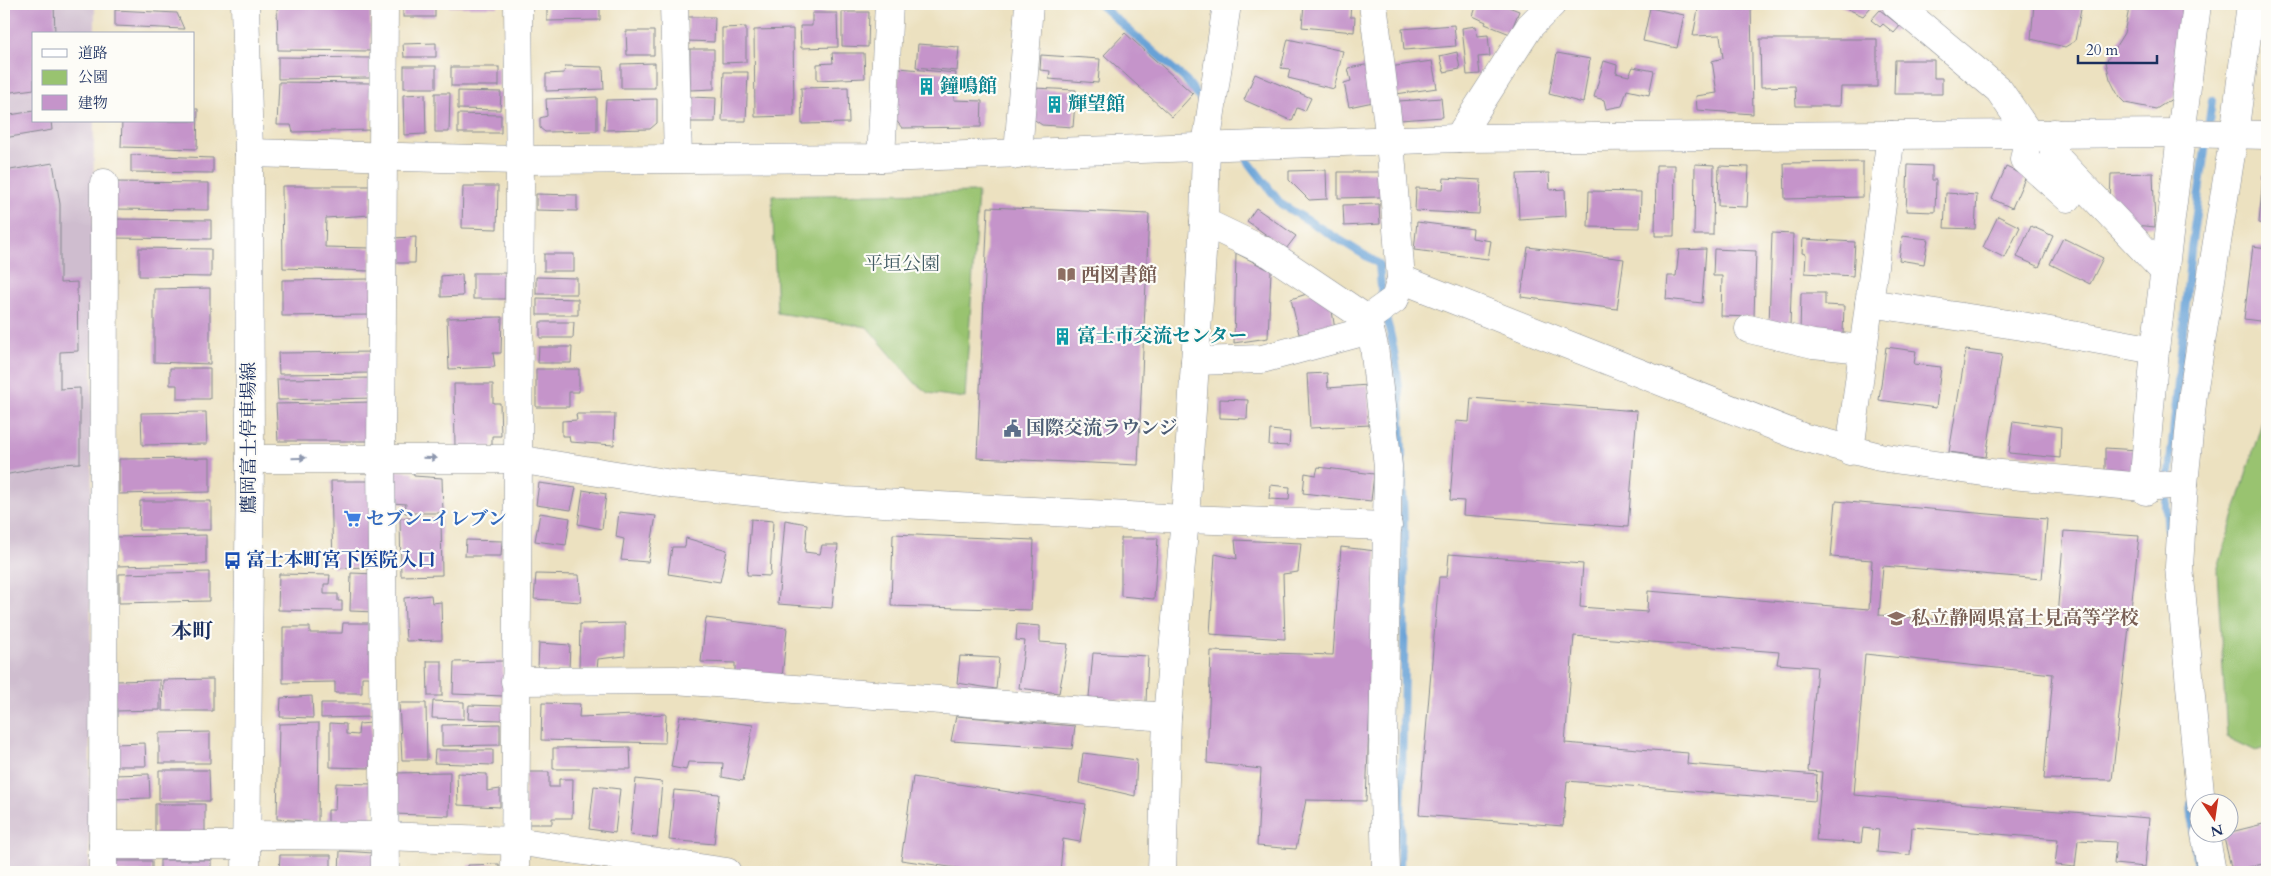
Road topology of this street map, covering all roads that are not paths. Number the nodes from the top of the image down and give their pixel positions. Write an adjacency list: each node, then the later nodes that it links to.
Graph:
1 (245, 4): 21 (street, 鷹岡富士停車場線)
2 (384, 4): 23 (street)
3 (518, 4): 26 (street)
4 (674, 4): 24 (street)
5 (889, 4): 25 (street)
6 (1029, 4): 22 (street)
7 (1227, 4): 20 (street)
8 (1373, 4): 19 (street)
9 (1552, 4): 18 (street)
10 (1896, 4): 14 (street)
11 (2197, 4): 13 (street)
12 (2251, 4): 16 (street)
13 (2181, 133): 14 (street); 16 (street); 30 (street)
14 (2042, 134): 15 (street); 28 (street); 30 (street)
15 (1891, 135): 18 (street); 32 (street)
16 (2234, 135): 17 (street); 42 (street)
17 (2267, 135)
18 (1458, 138): 19 (street)
19 (1390, 142): 20 (street); 31 (street)
20 (1206, 146): 22 (street); 29 (street)
21 (249, 153): 23 (street); 40 (street, 鷹岡富士停車場線)
22 (1018, 155): 25 (street)
23 (382, 156): 26 (street); 39 (street)
24 (678, 158): 25 (street); 26 (street)
25 (881, 158)
26 (519, 160): 41 (street)
27 (104, 183): 52 (street)
28 (2068, 198)
29 (1204, 222): 33 (street); 37 (street)
30 (2164, 271): 36 (street)
31 (1398, 289): 33 (street); 38 (street)
32 (1869, 303): 35 (street); 36 (street)
33 (1368, 325): 37 (street); 44 (street)
34 (1749, 329): 35 (street)
35 (1863, 350): 38 (street)
36 (2155, 350): 42 (street)
37 (1195, 361): 43 (street)
38 (1850, 451): 42 (street)
39 (381, 457): 40 (street, one-way to 39); 41 (street, one-way to 41); 48 (street)
40 (250, 459): 49 (street, 鷹岡富士停車場線)
41 (517, 459): 43 (street); 45 (street)
42 (2162, 487): 47 (street)
43 (1185, 519): 44 (street); 46 (street)
44 (1388, 526): 59 (street)
45 (515, 681): 46 (street); 50 (street)
46 (1167, 717): 58 (street)
47 (2200, 794)
48 (385, 836): 49 (street); 50 (street); 56 (street)
49 (246, 840): 52 (street); 55 (street, 鷹岡富士停車場線)
50 (514, 841): 53 (street); 57 (street)
51 (2208, 844): 60 (street)
52 (103, 845): 54 (street)
53 (713, 871)
54 (103, 872)
55 (246, 872)
56 (385, 872)
57 (515, 872)
58 (1162, 872)
59 (1386, 872)
60 (2212, 872)

